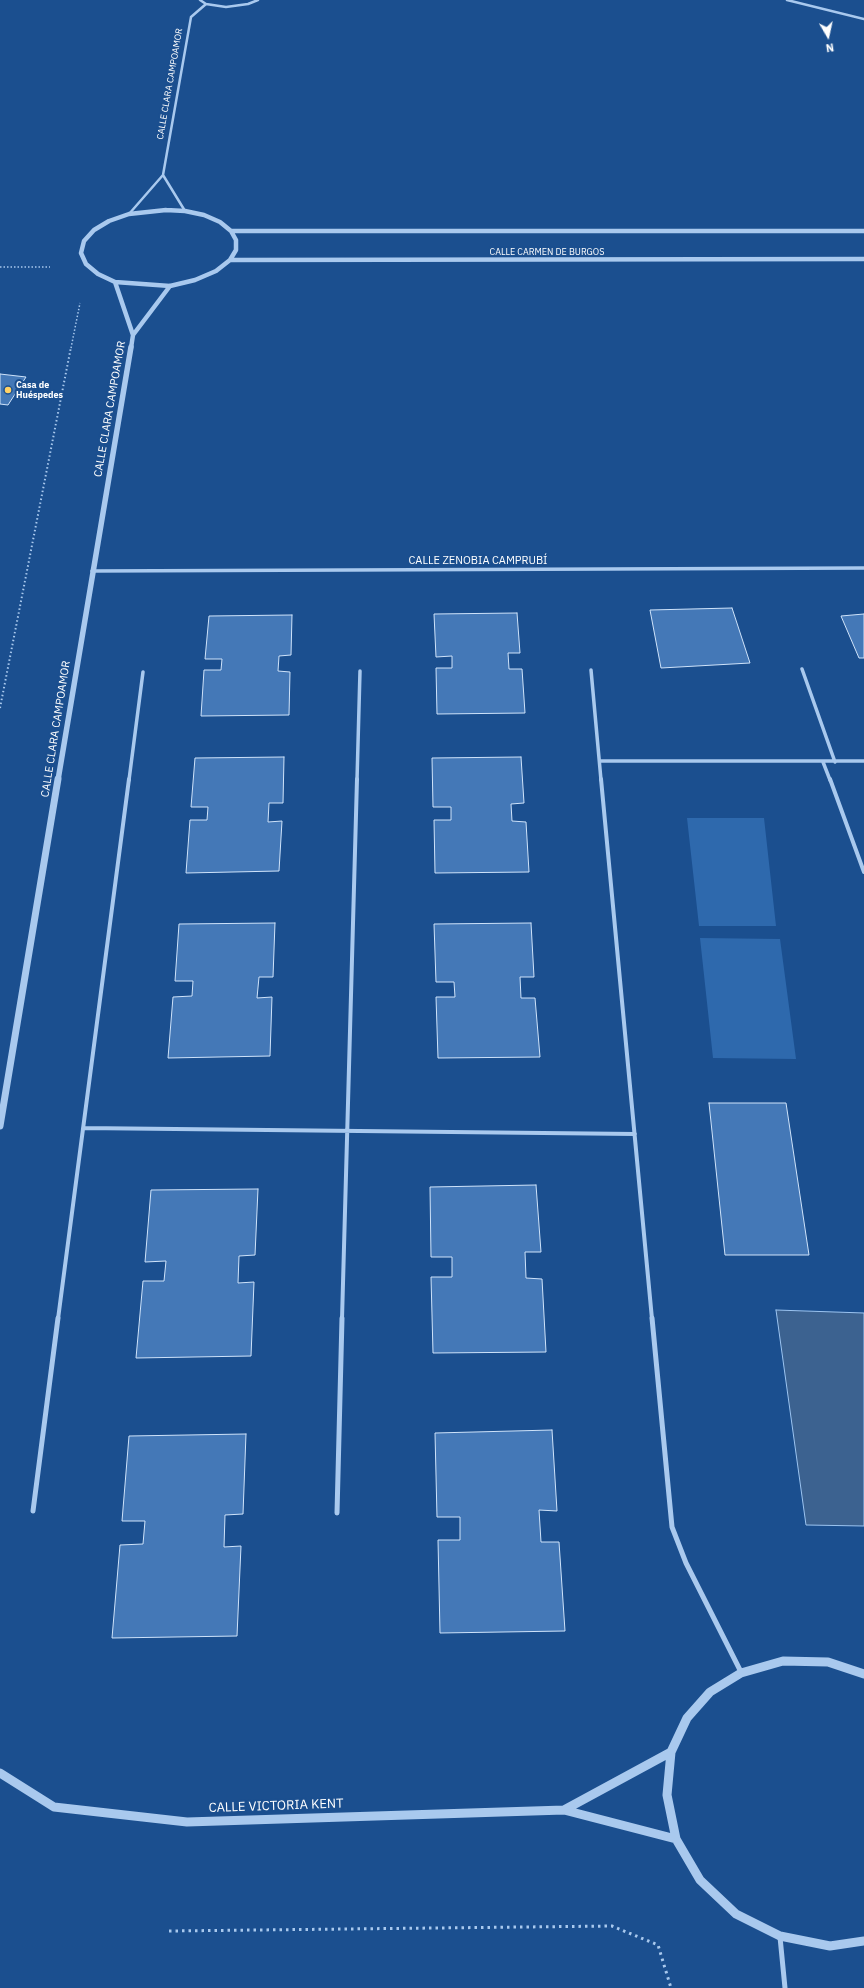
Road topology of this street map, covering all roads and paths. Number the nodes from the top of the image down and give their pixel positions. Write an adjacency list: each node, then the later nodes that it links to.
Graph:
1 (200, 0): 4 (street)
2 (258, 0): 4 (street)
3 (787, 0): 5 (street)
4 (206, 4): 6 (street, CALLE CLARA CAMPOAMOR)
5 (864, 19)
6 (163, 175): 7 (street); 8 (street)
7 (185, 211): 8 (street); 9 (street)
8 (129, 214): 17 (street)
9 (231, 231): 10 (street, CALLE CARMEN DE BURGOS); 12 (street)
10 (864, 231)
11 (864, 259): 12 (street, CALLE CARMEN DE BURGOS)
12 (230, 260): 18 (street)
13 (48, 262): 15 (path)
14 (0, 267): 15 (path)
15 (50, 267): 16 (path)
16 (53, 273)
17 (116, 282): 18 (street); 20 (street, CALLE CLARA CAMPOAMOR)
18 (170, 286): 20 (street, CALLE CLARA CAMPOAMOR)
19 (80, 300): 27 (path)
20 (133, 335): 22 (street, CALLE CLARA CAMPOAMOR)
21 (864, 568): 22 (street, CALLE ZENOBIA CAMPRUBÍ)
22 (92, 571): 33 (street, CALLE CLARA CAMPOAMOR)
23 (802, 669): 30 (street)
24 (592, 670): 28 (street)
25 (360, 671): 35 (street)
26 (143, 672): 34 (street)
27 (0, 708)
28 (600, 761): 29 (street); 36 (street)
29 (822, 762): 30 (street); 32 (street)
30 (835, 762): 31 (street)
31 (864, 762)
32 (864, 872)
33 (0, 1126)
34 (83, 1128): 35 (street); 37 (street)
35 (347, 1131): 36 (street); 38 (street)
36 (635, 1134): 39 (street)
37 (33, 1511)
38 (337, 1513)
39 (741, 1673): 40 (street); 41 (street)
40 (864, 1674)
41 (671, 1752): 43 (street, CALLE VICTORIA KENT); 44 (street)
42 (0, 1773): 43 (street, CALLE VICTORIA KENT)
43 (564, 1810): 44 (street, CALLE VICTORIA KENT)
44 (676, 1839): 46 (street)
45 (169, 1931): 48 (path)
46 (780, 1936): 47 (street); 49 (street)
47 (864, 1941)
48 (671, 1988)
49 (785, 1988)

